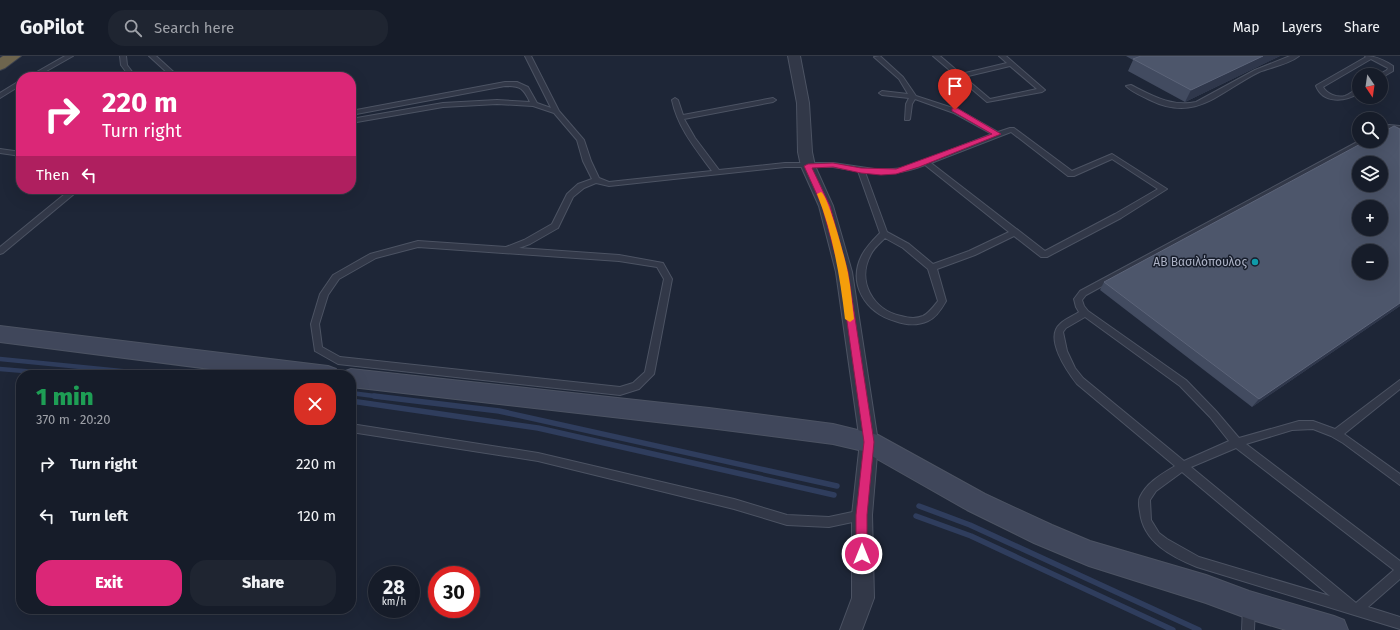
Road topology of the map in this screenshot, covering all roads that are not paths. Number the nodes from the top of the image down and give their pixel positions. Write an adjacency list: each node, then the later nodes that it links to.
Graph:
1 (13, 56): 13 (highway)
2 (70, 56): 14 (lane)
3 (124, 56): 15 (lane)
4 (152, 56): 16 (lane)
5 (528, 56): 29 (lane)
6 (794, 56): 40 (street)
7 (936, 56): 18 (lane)
8 (1002, 56): 12 (lane)
9 (1296, 56): 20 (lane)
10 (1370, 56): 17 (lane); 22 (lane)
11 (877, 57): 24 (lane)
12 (1011, 64): 18 (lane); 18 (lane)
13 (0, 65)
14 (40, 72)
15 (129, 72)
16 (170, 72)
17 (1388, 72)
18 (960, 76)
19 (16, 85): 23 (lane)
20 (1128, 86)
21 (882, 93): 24 (lane)
22 (1352, 94)
23 (0, 96)
24 (912, 96): 31 (lane); 35 (lane)
25 (675, 100): 30 (lane)
26 (773, 100): 30 (lane)
27 (534, 104): 28 (lane); 29 (lane); 32 (lane)
28 (356, 111)
29 (556, 112): 43 (lane)
30 (680, 118): 42 (lane)
31 (907, 119)
32 (356, 120)
33 (1388, 128): 34 (lane)
34 (1400, 128)
35 (997, 134): 39 (lane); 45 (lane)
36 (1352, 147): 50 (lane)
37 (0, 151): 38 (lane)
38 (16, 153)
39 (926, 162): 41 (lane); 45 (lane)
40 (808, 166): 41 (lane); 42 (lane); 57 (street)
41 (861, 170): 46 (lane)
42 (717, 172): 43 (lane)
43 (596, 180): 47 (lane)
44 (70, 194): 48 (lane)
45 (1014, 232): 49 (lane)
46 (884, 234): 49 (lane); 49 (lane)
47 (507, 250): 47 (lane)
48 (0, 251)
49 (932, 268)
50 (1085, 313): 58 (lane); 59 (lane)
51 (0, 334): 52 (street)
52 (288, 370)
53 (356, 379): 57 (street)
54 (1400, 384): 56 (lane)
55 (356, 429): 61 (lane)
56 (1336, 434): 58 (lane); 60 (lane)
57 (869, 442): 61 (street); 65 (street)
58 (1236, 442): 59 (lane); 63 (lane)
59 (1184, 466): 62 (lane); 67 (lane)
60 (1400, 480)
61 (862, 515): 69 (street)
62 (1197, 562): 65 (lane); 67 (lane)
63 (1400, 568)
64 (1400, 572): 67 (lane)
65 (1206, 589): 66 (street)
66 (1249, 606): 70 (lane); 71 (street)
67 (1356, 610): 68 (lane)
68 (1400, 623)
69 (851, 630)
70 (1248, 630)
71 (1334, 630)

